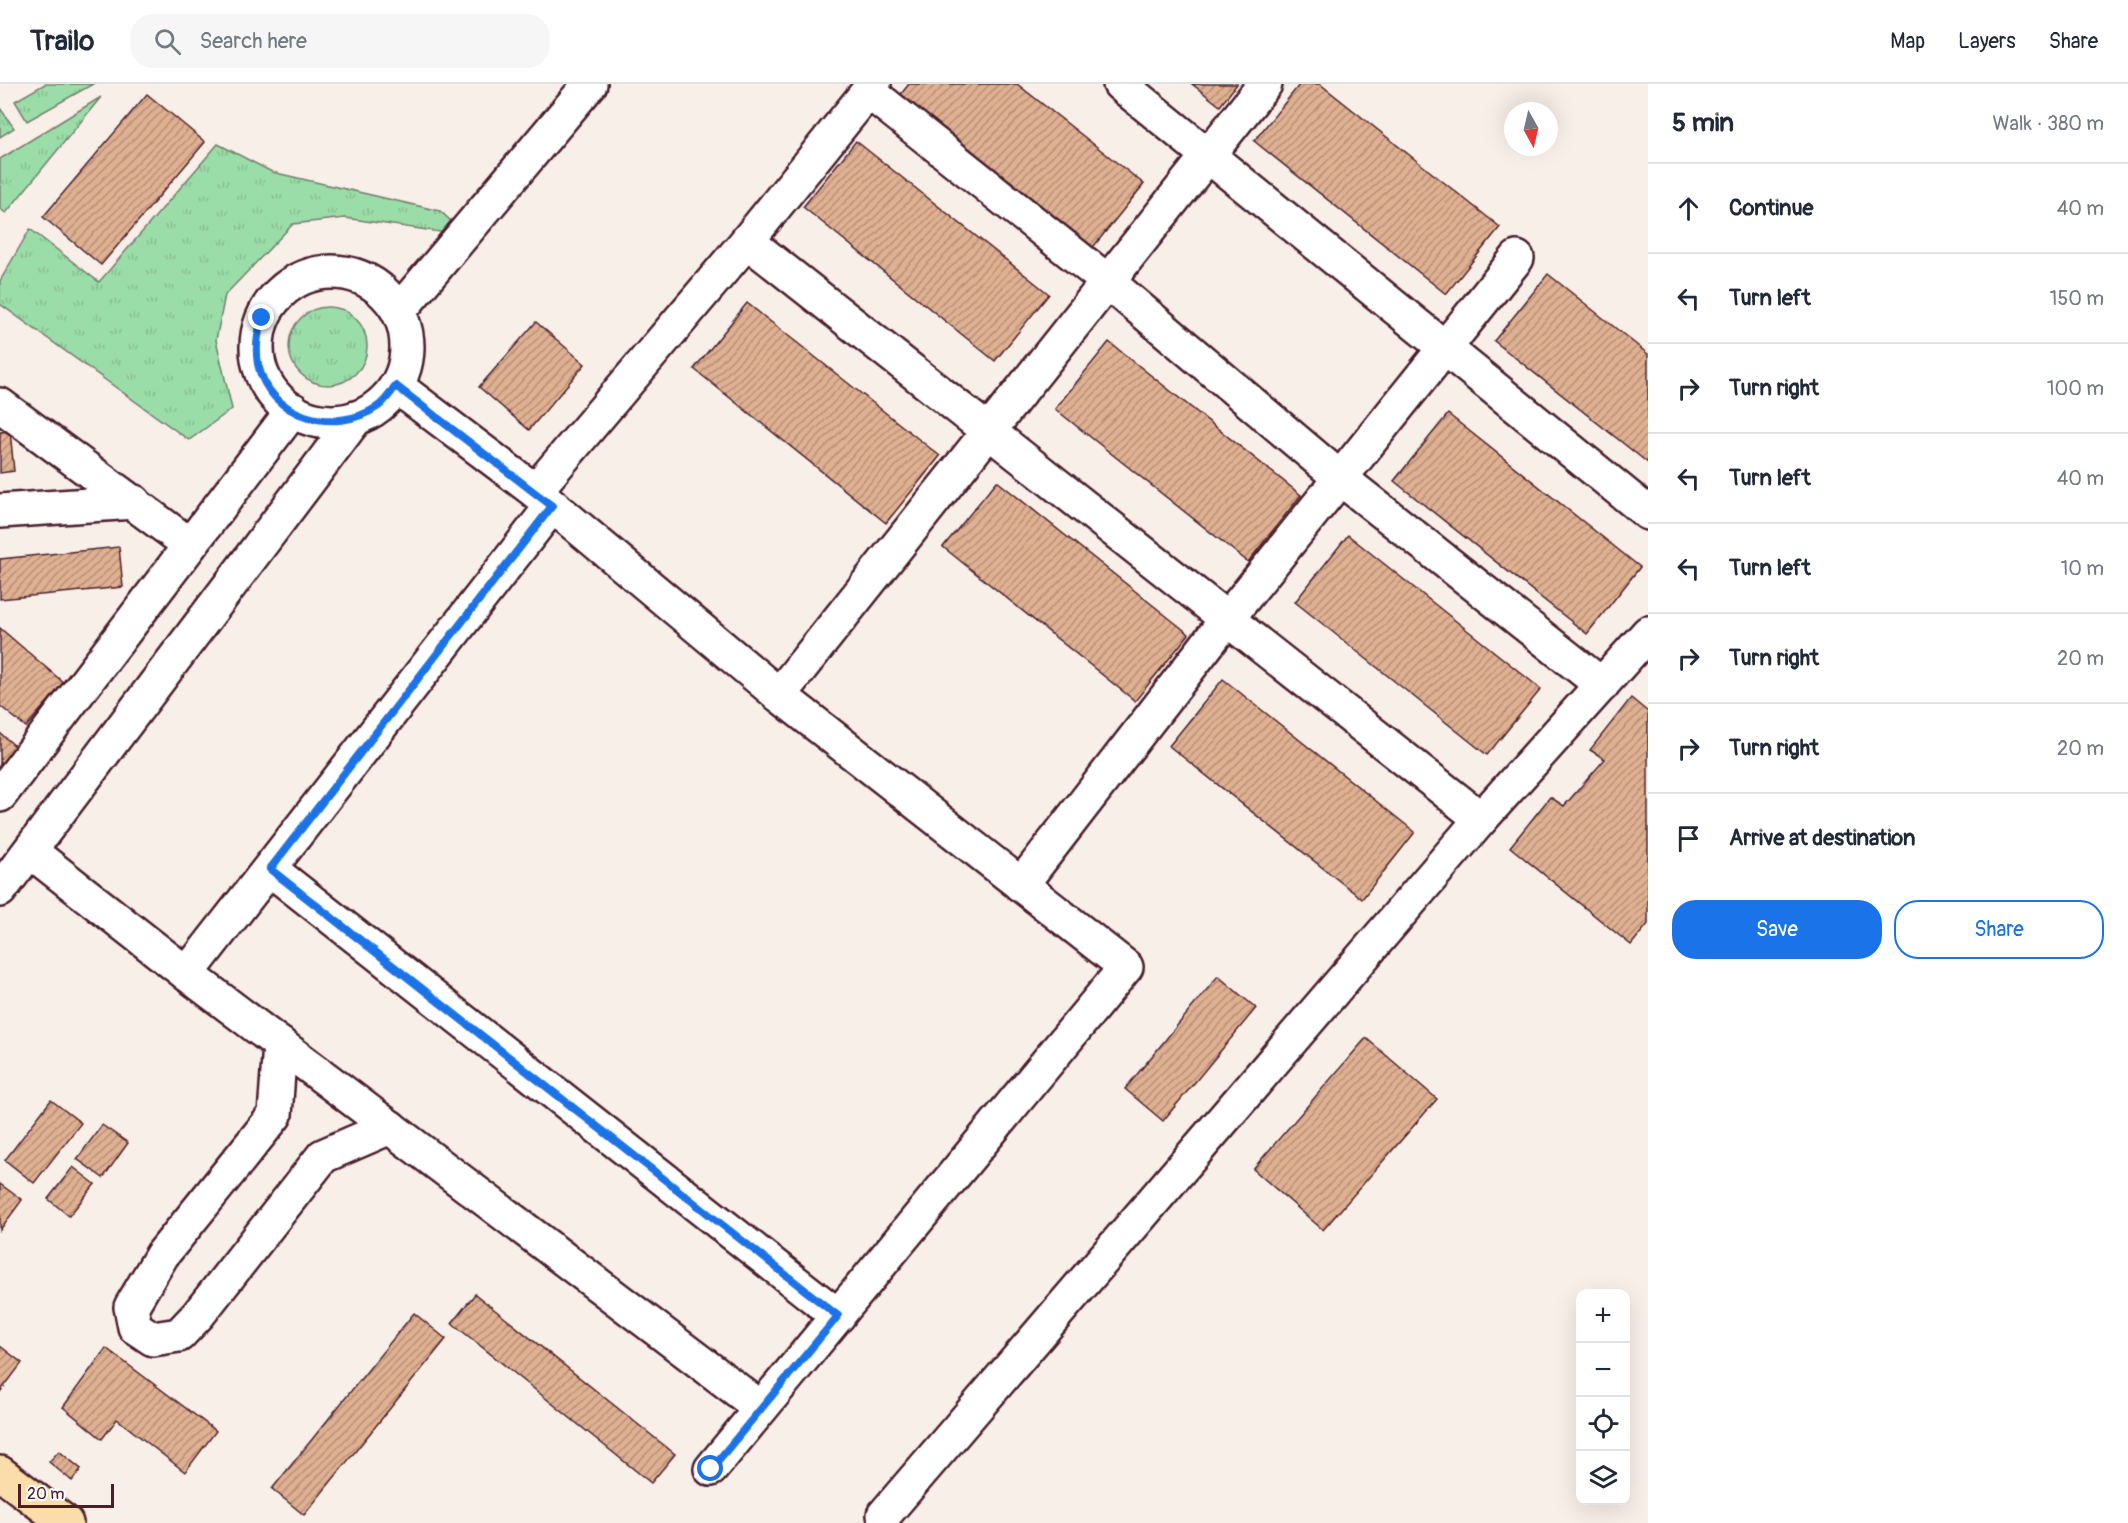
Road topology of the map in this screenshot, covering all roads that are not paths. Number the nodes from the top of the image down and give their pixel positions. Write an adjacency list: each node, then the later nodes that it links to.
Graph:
1 (590, 84): 9 (lane)
2 (1120, 84): 5 (lane)
3 (1265, 84): 5 (lane)
4 (871, 88): 6 (lane); 8 (lane)
5 (1207, 156): 8 (lane); 10 (lane)
6 (747, 241): 15 (lane); 17 (lane)
7 (1517, 258): 10 (lane)
8 (1107, 281): 15 (lane); 16 (lane)
9 (399, 312): 11 (lane); 13 (lane)
10 (1446, 347): 16 (lane); 20 (lane)
11 (396, 386): 14 (lane); 17 (lane)
12 (0, 405): 18 (lane)
13 (293, 410): 14 (lane); 21 (lane)
14 (356, 418): 28 (lane)
15 (987, 430): 22 (lane); 25 (lane)
16 (1340, 478): 22 (lane); 24 (lane)
17 (544, 498): 25 (lane); 29 (lane)
18 (134, 502): 19 (lane); 21 (lane)
19 (0, 511)
20 (1648, 513)
21 (190, 545): 26 (lane)
22 (1227, 619): 27 (lane); 30 (lane)
23 (1648, 633): 24 (lane)
24 (1602, 685): 27 (lane)
25 (779, 695): 30 (lane)
26 (0, 795)
27 (1481, 819): 39 (lane)
28 (30, 851): 31 (lane); 32 (lane)
29 (270, 869): 32 (lane); 35 (lane)
30 (1021, 885): 35 (lane)
31 (0, 890)
32 (188, 974): 33 (lane)
33 (280, 1044): 34 (lane); 34 (lane)
34 (390, 1128): 36 (lane)
35 (838, 1316): 36 (lane)
36 (761, 1408): 37 (lane)
37 (711, 1469)
38 (0, 1473): 40 (main road)
39 (884, 1515)
40 (66, 1523)

